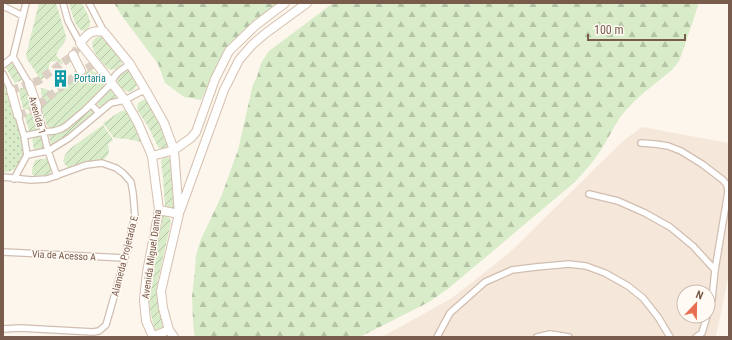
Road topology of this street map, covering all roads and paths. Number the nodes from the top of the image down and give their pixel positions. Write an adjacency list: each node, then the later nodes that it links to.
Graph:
1 (26, 3): 7 (street)
2 (63, 3): 9 (street, Avenida Miguel Damha)
3 (89, 3): 8 (street, Avenida Miguel Damha)
4 (285, 3): 28 (street)
5 (307, 3): 37 (street)
6 (3, 6): 7 (street)
7 (23, 16): 11 (street)
8 (104, 32): 9 (street); 12 (street, Avenida Miguel Damha)
9 (80, 43): 16 (street, Avenida Miguel Damha)
10 (74, 55): 14 (street)
11 (13, 57): 13 (street); 17 (street, Avenida 1)
12 (130, 64): 16 (street); 19 (street, Avenida Miguel Damha)
13 (3, 65)
14 (81, 71)
15 (3, 74): 18 (street, Avenida 1)
16 (112, 83): 20 (street, Avenida Miguel Damha); 21 (street)
17 (29, 84): 22 (street, Avenida 1)
18 (11, 90): 24 (street, Avenida 1)
19 (146, 91): 20 (street); 28 (street, Avenida Miguel Damha)
20 (125, 100): 23 (street); 31 (street, Avenida Miguel Damha)
21 (91, 104): 23 (street); 25 (street)
22 (37, 106): 25 (street, Avenida 1)
23 (99, 113): 29 (street)
24 (18, 115): 26 (street, Avenida 1)
25 (43, 132): 26 (street); 29 (street, Avenida 1)
26 (24, 136): 30 (street, Avenida 1)
27 (641, 143): 40 (street)
28 (174, 150): 31 (street); 37 (street, Avenida Miguel Damha)
29 (48, 151): 30 (street); 32 (street, Avenida 1)
30 (27, 155): 34 (street)
31 (152, 156): 36 (street, Avenida Miguel Damha)
32 (57, 176): 34 (street); 39 (street, Alameda Projetada E)
33 (3, 177): 34 (street)
34 (14, 179)
35 (589, 194): 40 (street)
36 (159, 210): 37 (street); 45 (street, Avenida Miguel Damha)
37 (179, 214): 44 (street, Avenida Miguel Damha)
38 (3, 252): 39 (street, Via de Acesso A)
39 (125, 258): 43 (street, Alameda Projetada E)
40 (714, 270): 41 (street)
41 (713, 284)
42 (705, 324): 50 (street)
43 (3, 329)
44 (172, 333): 45 (street)
45 (152, 337)
46 (437, 337): 49 (street)
47 (537, 337): 48 (street)
48 (569, 337)
49 (670, 337)
50 (696, 337)

